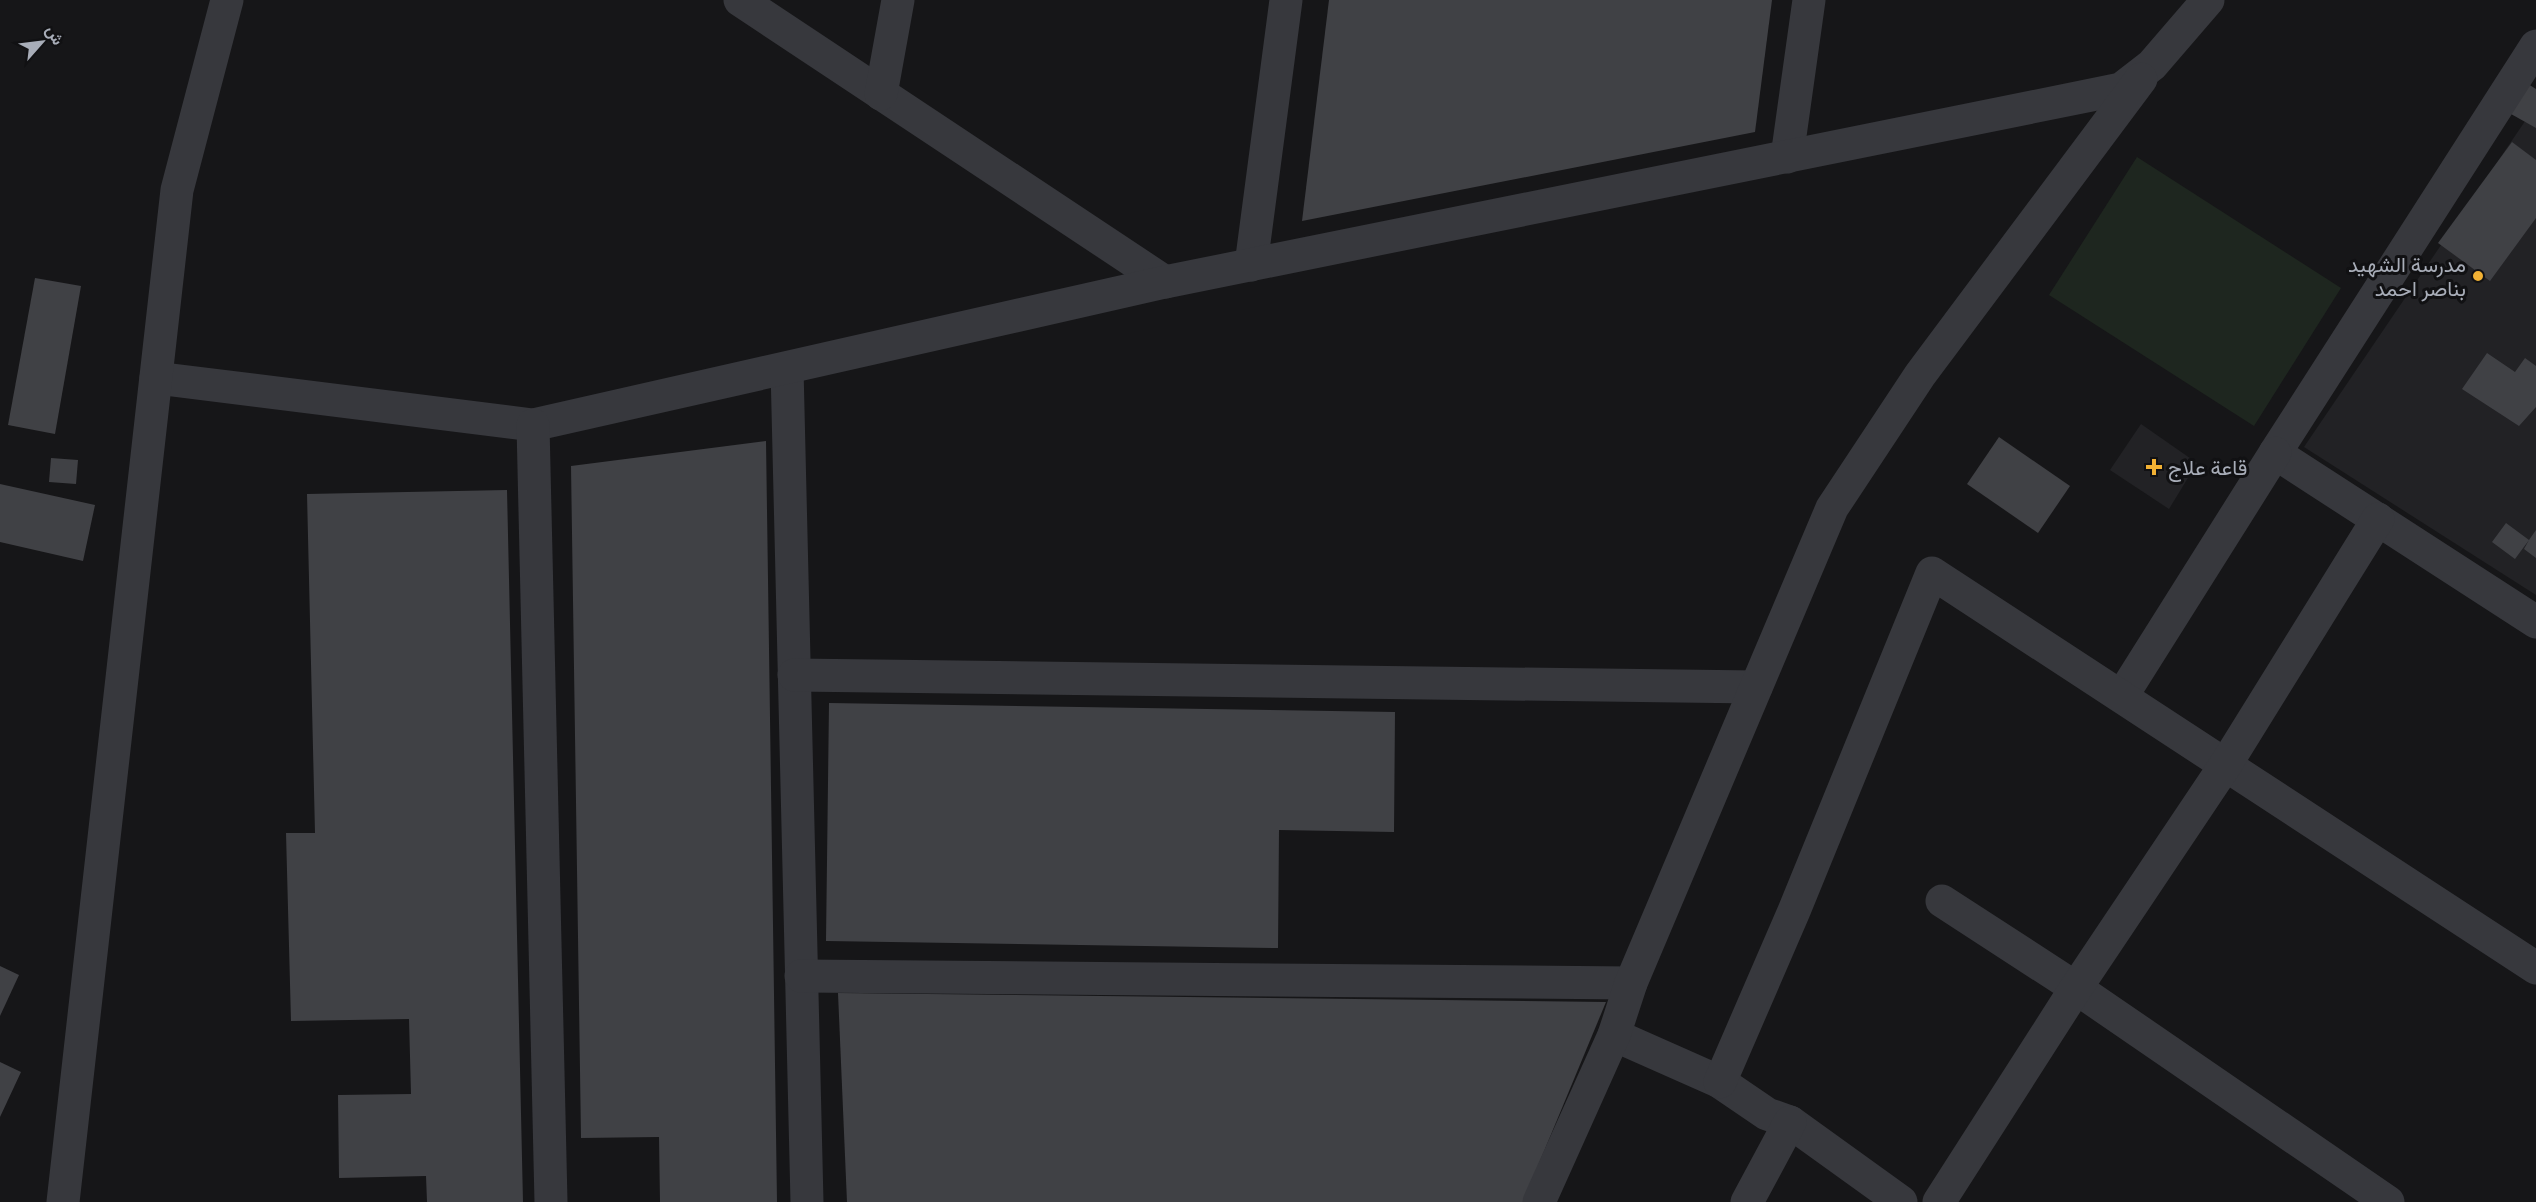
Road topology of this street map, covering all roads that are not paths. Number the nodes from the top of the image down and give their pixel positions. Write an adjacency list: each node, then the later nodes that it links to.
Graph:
1 (227, 0): 14 (street)
2 (740, 0): 9 (street)
3 (898, 0): 9 (street)
4 (1286, 0): 11 (street)
5 (1809, 0): 10 (street)
6 (2208, 0): 8 (street)
7 (2536, 46): 16 (street)
8 (2152, 64): 10 (street); 20 (street)
9 (882, 94): 12 (street)
10 (1788, 157): 11 (street)
11 (1251, 265): 12 (street)
12 (1165, 282): 13 (street)
13 (787, 368): 15 (street); 19 (street)
14 (156, 378): 15 (street); 31 (street)
15 (533, 425): 32 (street)
16 (2275, 453): 17 (street); 21 (street)
17 (2378, 519): 18 (street); 22 (street)
18 (2536, 622)
19 (794, 675): 20 (street); 25 (street)
20 (1756, 687): 26 (street)
21 (2122, 696): 22 (street); 29 (street)
22 (2226, 764): 24 (street); 27 (street)
23 (1942, 901): 27 (street)
24 (2536, 968)
25 (801, 976): 26 (street); 33 (street)
26 (1631, 983): 28 (street)
27 (2076, 988): 37 (street); 38 (street)
28 (1614, 1035): 29 (street); 34 (street)
29 (1720, 1083): 30 (street)
30 (1790, 1122): 35 (street); 36 (street)
31 (63, 1202)
32 (551, 1202)
33 (807, 1202)
34 (1539, 1202)
35 (1747, 1202)
36 (1901, 1202)
37 (1939, 1202)
38 (2388, 1202)

